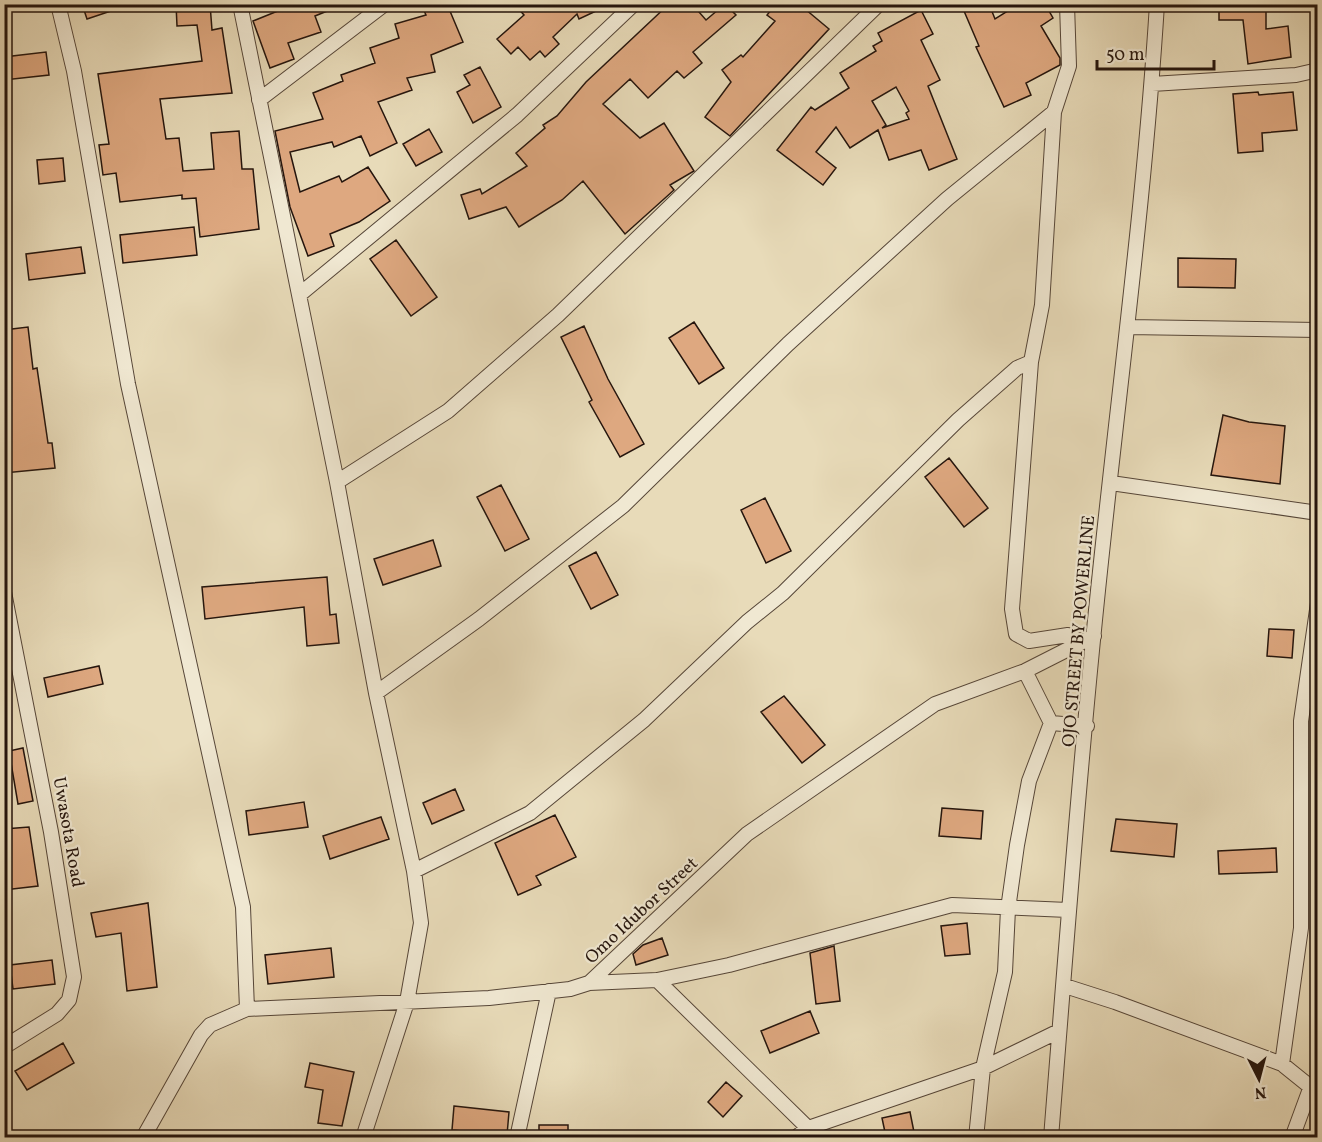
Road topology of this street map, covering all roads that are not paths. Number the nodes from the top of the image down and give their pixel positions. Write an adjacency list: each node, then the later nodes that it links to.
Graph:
1 (58, 4): 34 (street)
2 (240, 4): 10 (street)
3 (385, 4): 10 (street)
4 (634, 4): 12 (street)
5 (879, 4): 16 (street)
6 (1067, 4): 11 (street)
7 (1157, 4): 9 (street, OJO STREET BY POWERLINE)
8 (1317, 70): 9 (street)
9 (1152, 84): 13 (street, OJO STREET BY POWERLINE)
10 (259, 100): 12 (street)
11 (1054, 112): 15 (street); 23 (street)
12 (299, 295): 16 (street)
13 (1128, 327): 14 (street); 17 (street, OJO STREET BY POWERLINE)
14 (1317, 330)
15 (1031, 362): 21 (street); 26 (street)
16 (337, 482): 23 (street)
17 (1111, 483): 18 (street); 21 (street, OJO STREET BY POWERLINE)
18 (1317, 513)
19 (4, 592): 36 (street, Uwasota Road)
20 (1317, 603): 37 (street)
21 (1088, 639): 22 (street, Omo Idubor Street); 25 (street, OJO STREET BY POWERLINE)
22 (1025, 671): 24 (street); 30 (street, Omo Idubor Street)
23 (376, 693): 26 (street)
24 (1051, 723): 25 (street); 27 (street)
25 (1087, 726): 28 (street, OJO STREET BY POWERLINE)
26 (414, 871): 33 (street)
27 (1008, 909): 28 (street); 29 (street); 38 (street)
28 (1068, 910): 31 (street, OJO STREET BY POWERLINE)
29 (657, 980): 30 (street); 40 (street)
30 (590, 983): 32 (street, Omo Idubor Street)
31 (1065, 986): 35 (street, OJO STREET BY POWERLINE); 37 (street)
32 (549, 991): 33 (street, Omo Idubor Street); 43 (street)
33 (407, 1002): 34 (street, Omo Idubor Street); 42 (street)
34 (247, 1009): 41 (street, Omo Idubor Street)
35 (1059, 1031): 38 (street); 46 (street, OJO STREET BY POWERLINE)
36 (4, 1047)
37 (1282, 1064): 39 (street)
38 (983, 1068): 40 (street); 45 (street)
39 (1314, 1091): 47 (street)
40 (808, 1128): 44 (street)
41 (143, 1137)
42 (363, 1137)
43 (517, 1137)
44 (795, 1137)
45 (976, 1137)
46 (1051, 1137)
47 (1292, 1137)

